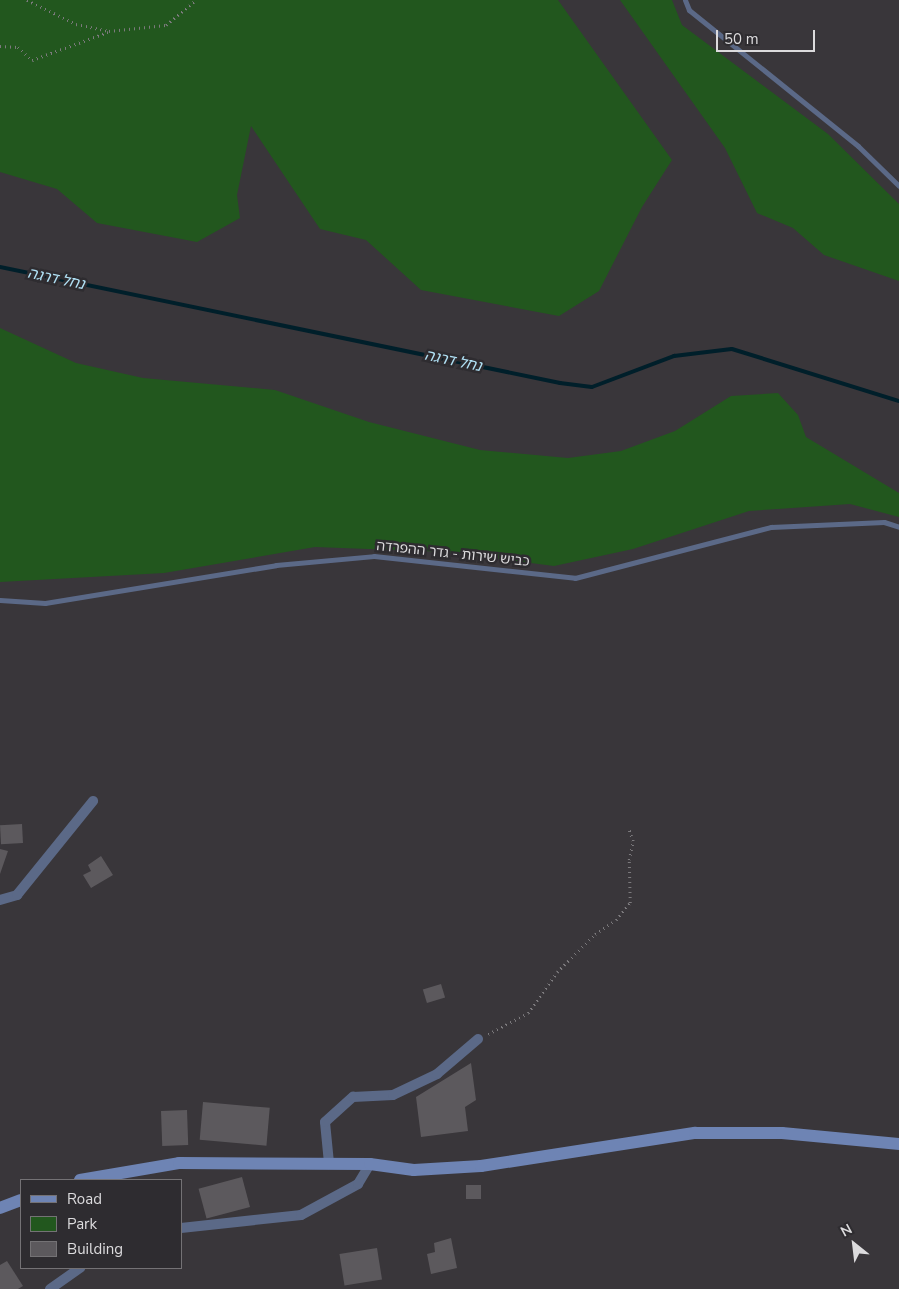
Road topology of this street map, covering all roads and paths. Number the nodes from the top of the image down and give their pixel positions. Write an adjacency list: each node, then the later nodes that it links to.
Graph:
1 (27, 0): 4 (path)
2 (196, 0): 4 (path)
3 (685, 0): 6 (lane)
4 (109, 31): 5 (path)
5 (0, 46)
6 (899, 186)
7 (899, 527): 8 (lane, כביש שירות - גדר ההפרדה)
8 (0, 600)
9 (93, 801): 11 (street)
10 (629, 830): 12 (path)
11 (0, 900)
12 (478, 1039): 14 (street)
13 (899, 1144): 15 (street)
14 (329, 1163): 15 (street); 16 (street)
15 (370, 1164): 19 (street)
16 (86, 1179)
17 (20, 1200): 18 (street)
18 (0, 1208)
19 (182, 1228)
20 (79, 1269): 21 (street)
21 (50, 1289)

